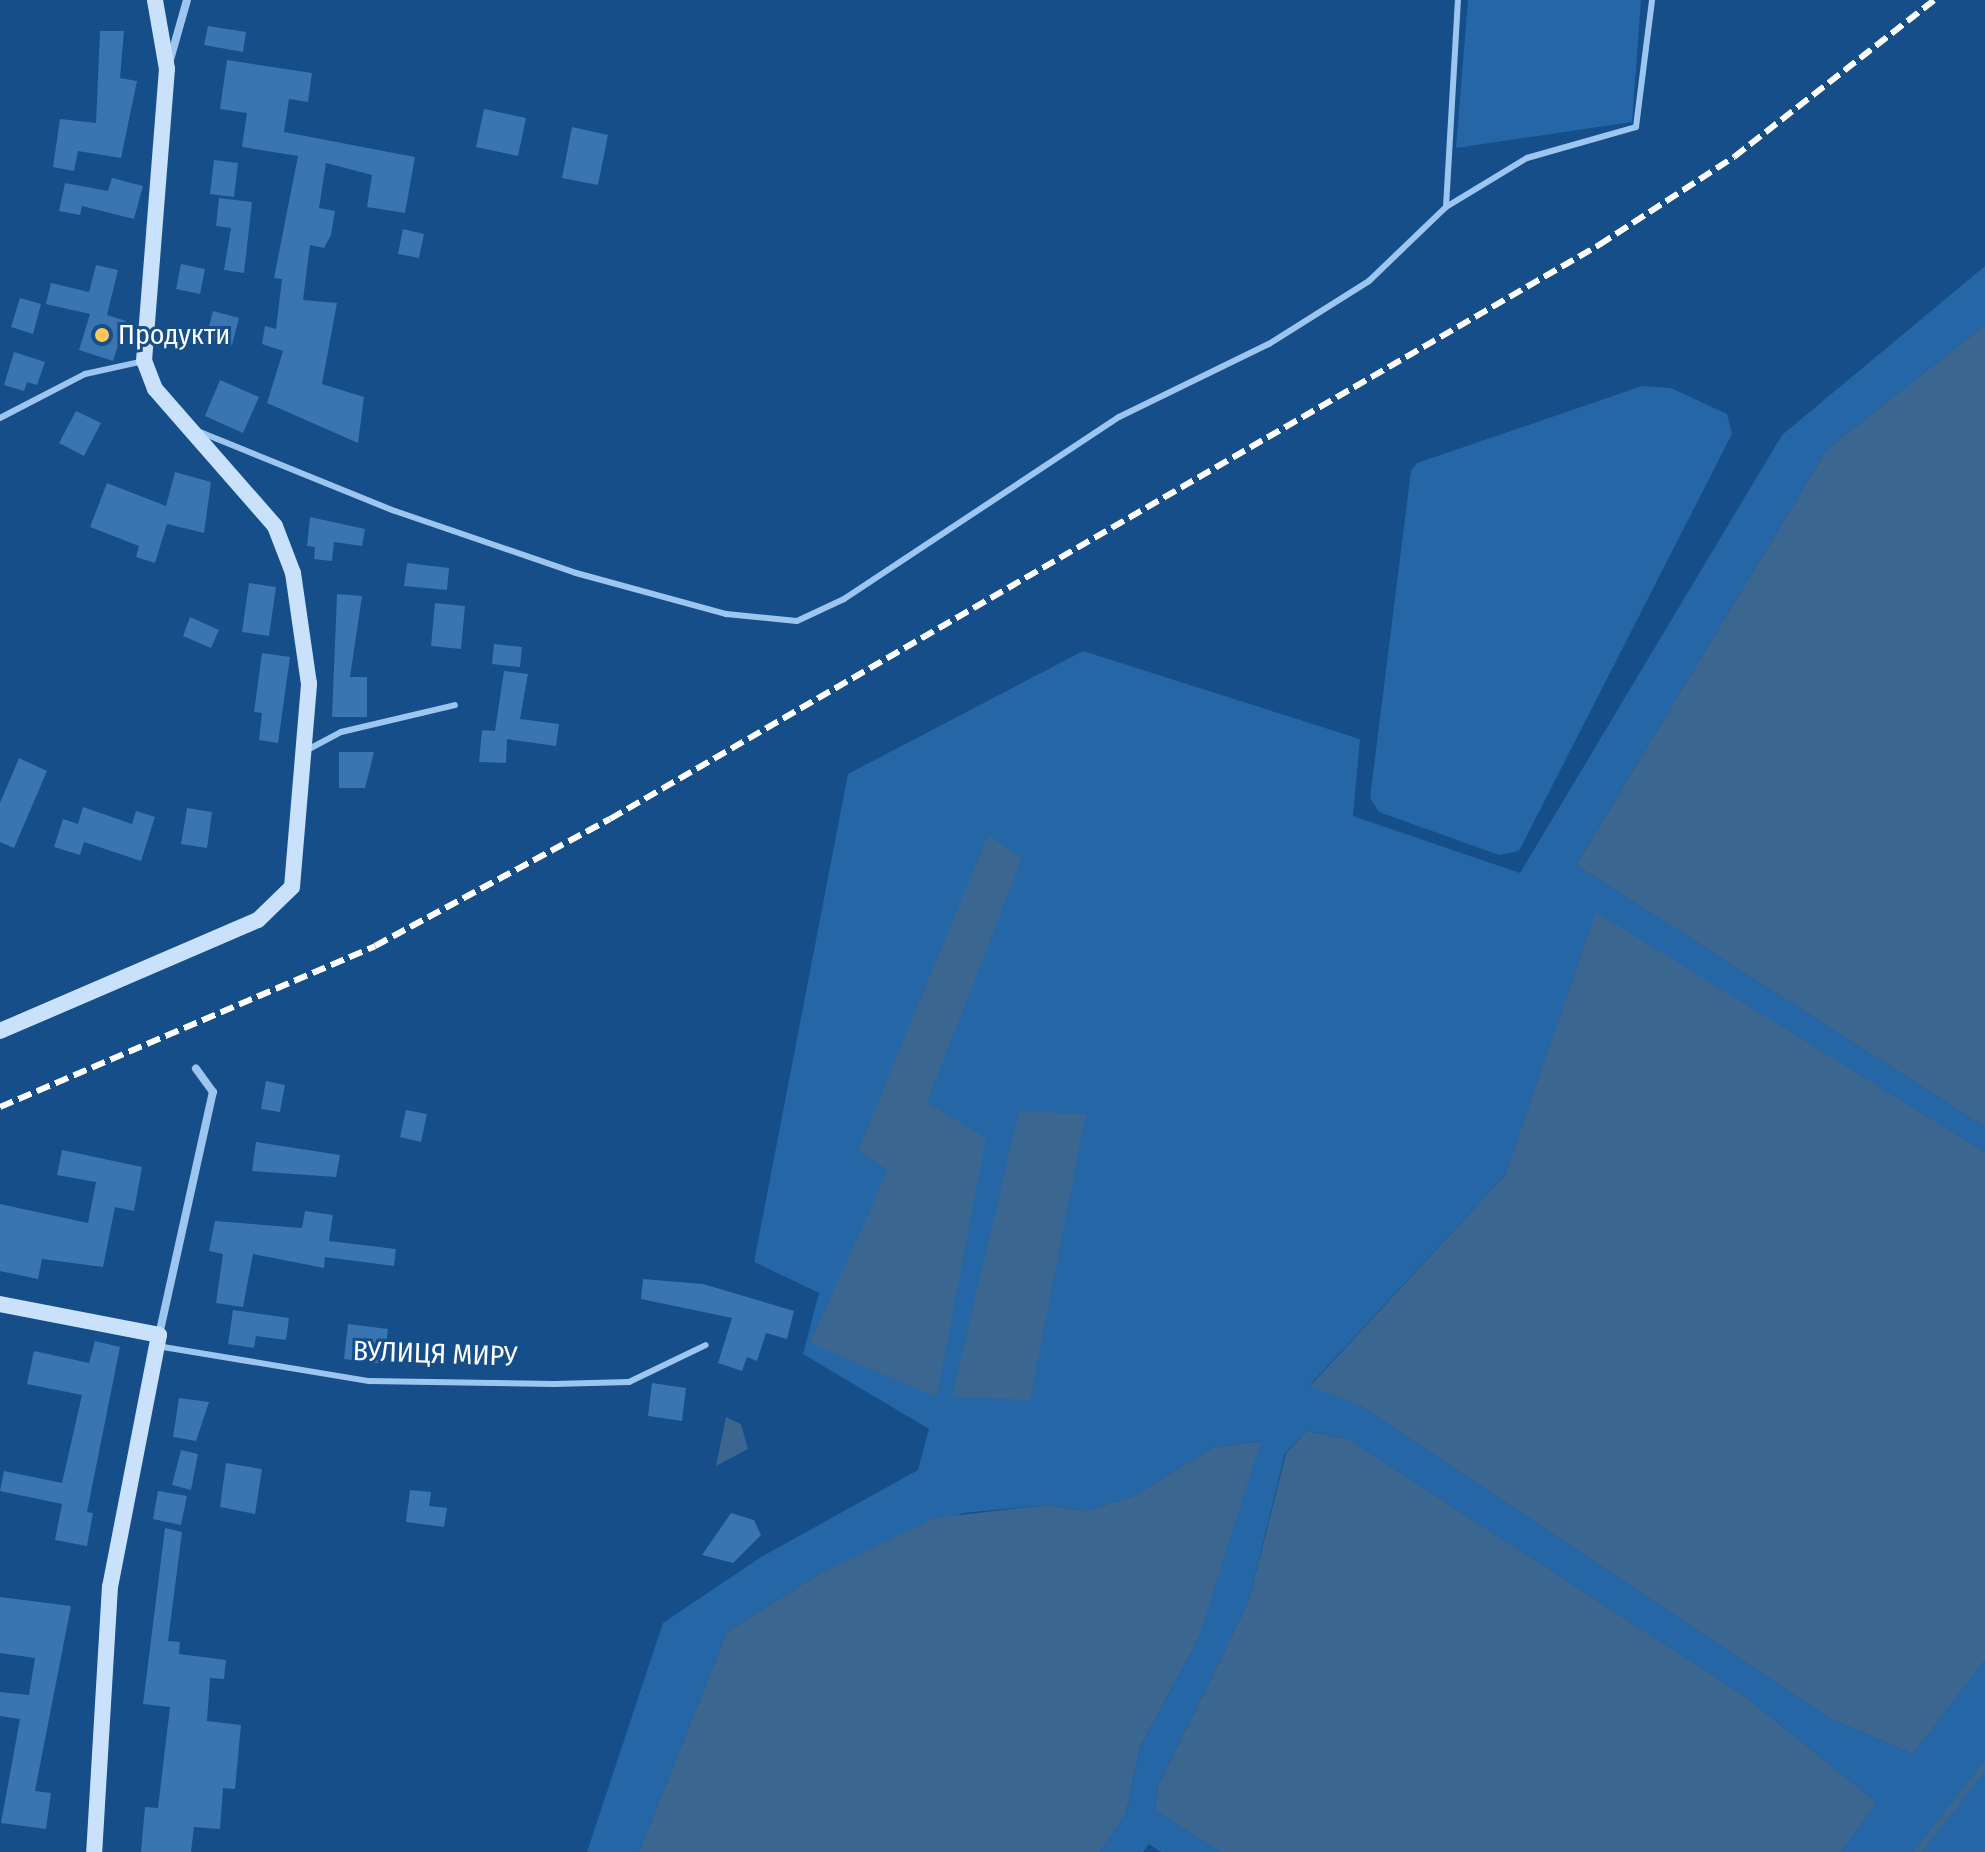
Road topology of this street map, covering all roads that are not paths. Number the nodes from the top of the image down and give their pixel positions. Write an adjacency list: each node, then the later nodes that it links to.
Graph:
1 (155, 0): 5 (street)
2 (187, 0): 5 (street)
3 (1458, 0): 6 (lane)
4 (1652, 0): 6 (lane)
5 (167, 69): 7 (street)
6 (1446, 207): 9 (lane)
7 (144, 361): 8 (lane); 9 (street)
8 (0, 418)
9 (189, 427): 11 (street)
10 (455, 705): 11 (lane)
11 (309, 749): 12 (street)
12 (0, 1031)
13 (196, 1069): 15 (street)
14 (0, 1304): 15 (street, ВУЛИЦЯ МИРУ)
15 (158, 1341): 16 (lane, ВУЛИЦЯ МИРУ); 17 (street)
16 (706, 1345)
17 (94, 1852)

